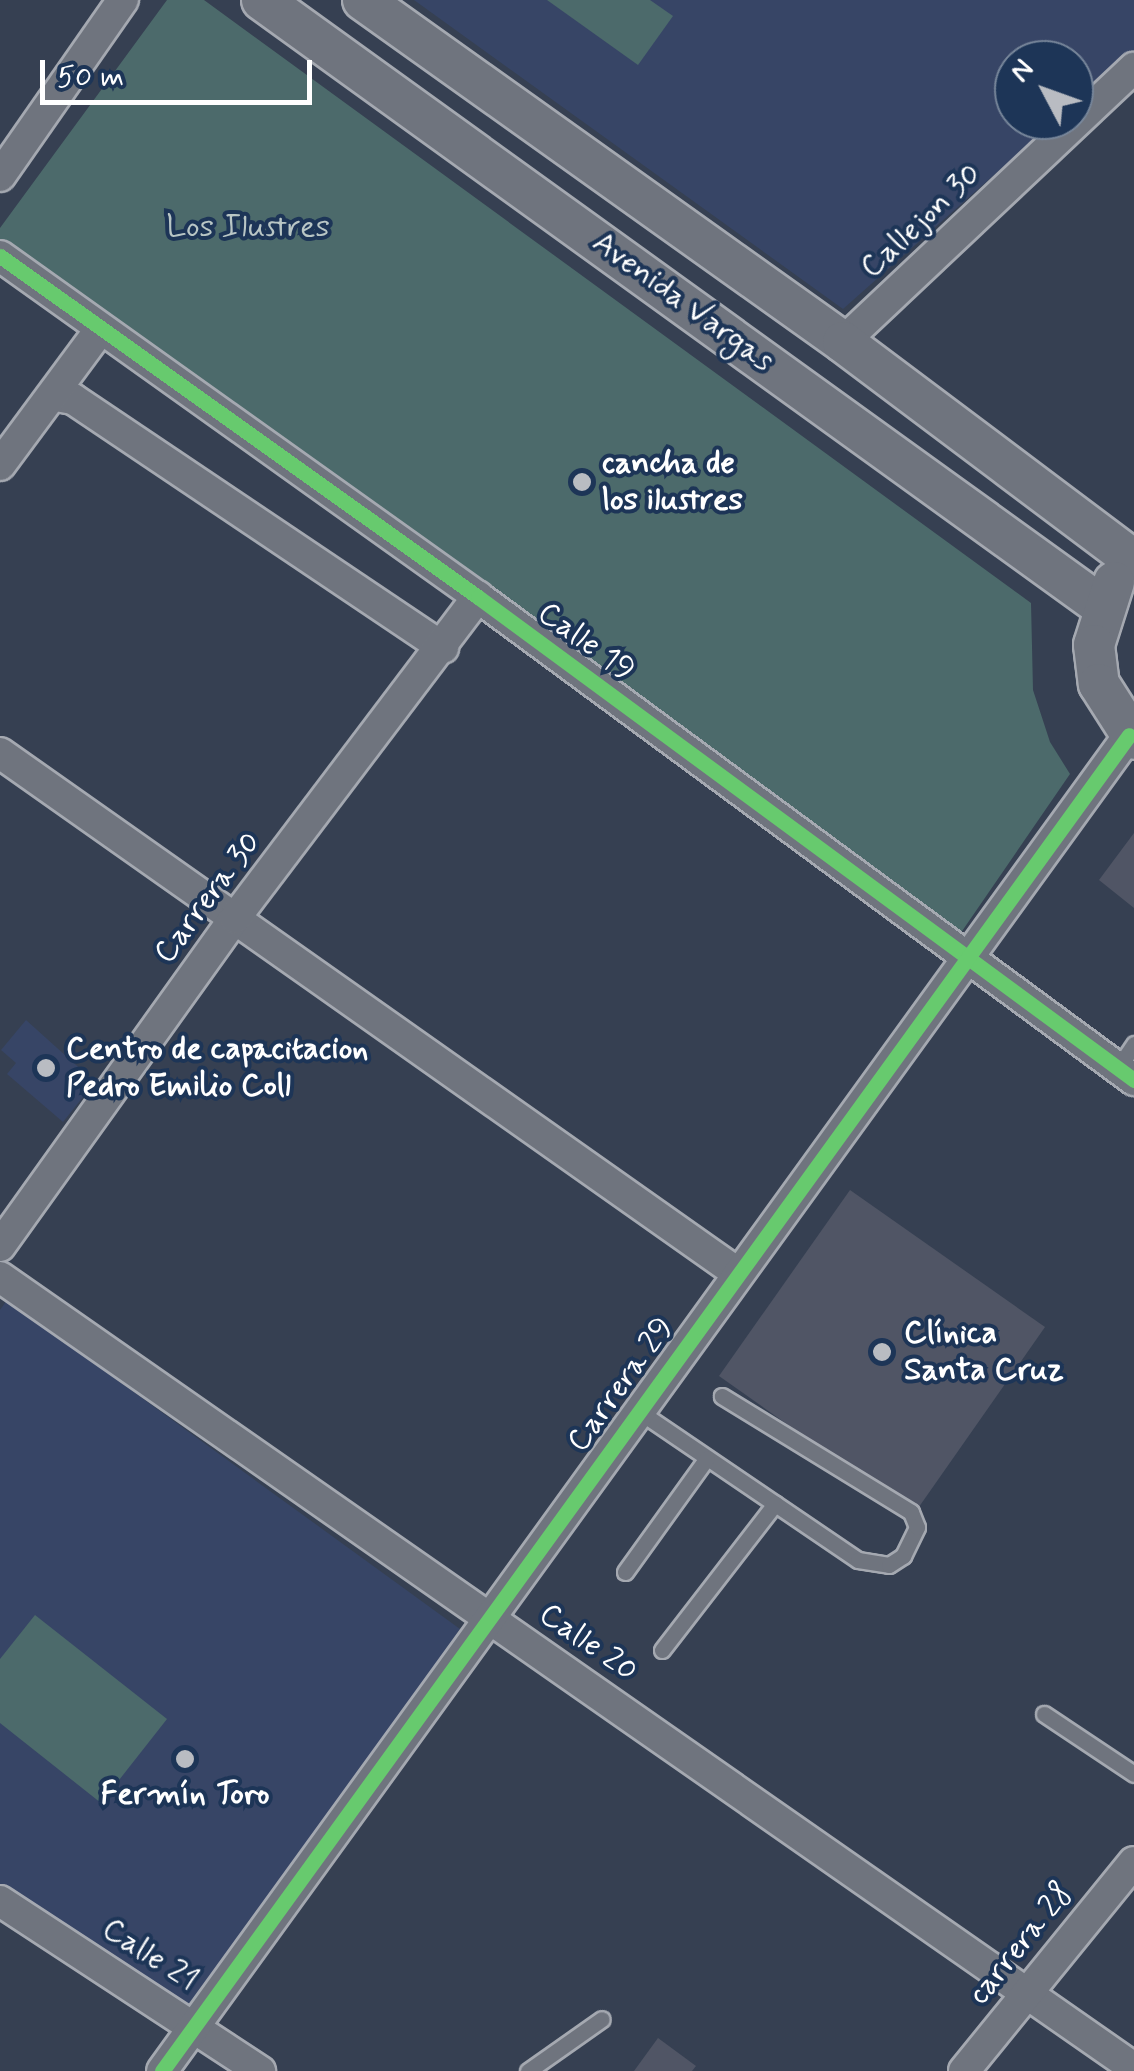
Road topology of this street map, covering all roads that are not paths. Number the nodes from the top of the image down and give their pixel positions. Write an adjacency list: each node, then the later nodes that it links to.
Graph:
1 (123, 0): 5 (street)
2 (262, 0): 13 (main road, Avenida Vargas)
3 (365, 0): 8 (main road, Avenida Vargas)
4 (1134, 68): 8 (street, Callejon 30)
5 (0, 176)
6 (0, 256): 7 (street, Calle 19)
7 (100, 330): 9 (street); 12 (street, Calle 19)
8 (843, 342): 11 (main road, Avenida Vargas)
9 (56, 396): 10 (street); 14 (street)
10 (0, 465)
11 (1134, 560): 13 (main road)
12 (478, 597): 14 (street, Carrera 30); 18 (street, Calle 19)
13 (1102, 606): 15 (main road)
14 (443, 648): 17 (street, Carrera 30)
15 (1132, 737): 18 (street, Carrera 29)
16 (0, 753): 17 (street)
17 (235, 918): 20 (street, Carrera 30); 21 (street)
18 (972, 960): 19 (street, Calle 19); 21 (street, Carrera 29)
19 (1129, 1064)
20 (0, 1246)
21 (736, 1272): 24 (street, Carrera 29)
22 (0, 1277): 28 (street, Calle 20)
23 (722, 1396): 26 (lane)
24 (637, 1410): 25 (lane); 28 (street, Carrera 29)
25 (708, 1458): 26 (lane); 27 (lane)
26 (775, 1504): 29 (lane)
27 (625, 1572)
28 (489, 1616): 34 (street, Calle 20); 36 (street, Carrera 29)
29 (662, 1650)
30 (1044, 1714): 31 (lane)
31 (1134, 1774)
32 (1134, 1862): 34 (street, carrera 28)
33 (0, 1901): 36 (street, Calle 21)
34 (1025, 1993): 37 (street, Calle 20); 41 (street, carrera 28)
35 (602, 2019): 40 (lane)
36 (196, 2026): 38 (street, Carrera 29); 39 (street, Calle 21)
37 (1134, 2068)
38 (162, 2071)
39 (260, 2071)
40 (528, 2071)
41 (964, 2071)

